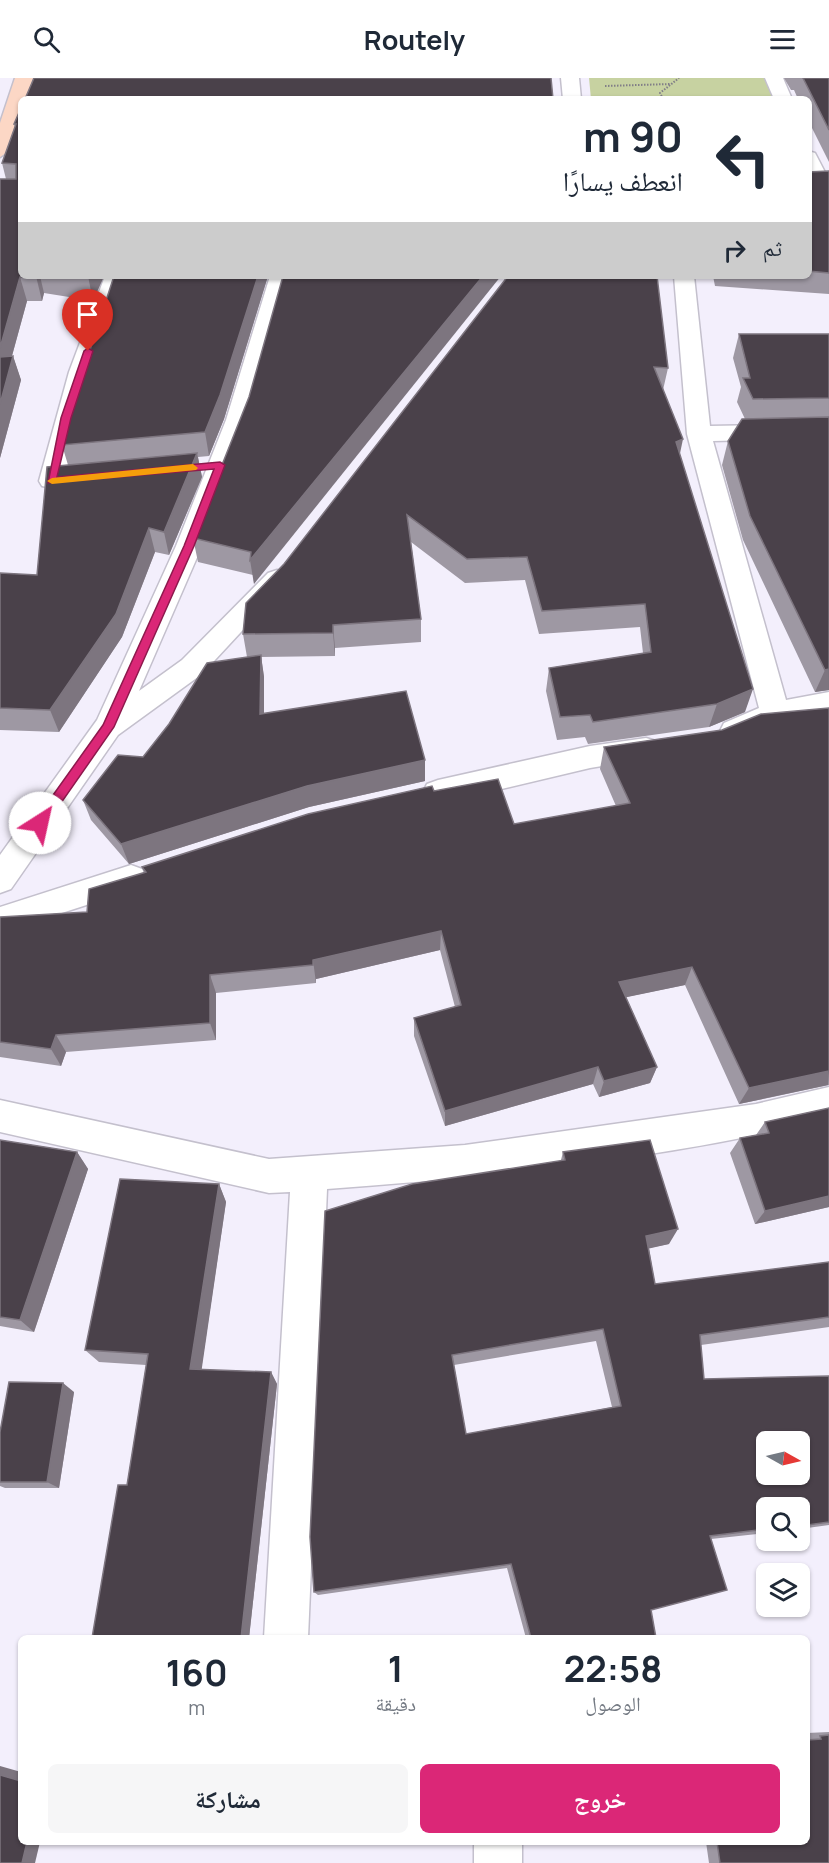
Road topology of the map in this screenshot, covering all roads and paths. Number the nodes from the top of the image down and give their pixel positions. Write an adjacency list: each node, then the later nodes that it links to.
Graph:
1 (24, 78): 7 (main road)
2 (679, 78): 4 (path)
3 (774, 78): 9 (street)
4 (671, 84): 5 (path); 8 (path)
5 (571, 88)
6 (18, 96): 10 (main road)
7 (18, 96)
8 (662, 96)
9 (782, 96)
10 (0, 151)
11 (812, 165): 12 (street)
12 (818, 178)
13 (114, 279): 18 (street)
14 (279, 279): 22 (street)
15 (684, 279): 17 (street)
16 (829, 430): 17 (street)
17 (699, 434): 21 (street)
18 (108, 476)
19 (291, 561): 22 (street)
20 (829, 702): 21 (street)
21 (775, 713): 23 (street)
22 (108, 727): 27 (street)
23 (703, 741)
24 (669, 746): 25 (street)
25 (415, 797)
26 (155, 871): 28 (street)
27 (0, 880)
28 (0, 920)
29 (829, 1103): 31 (street)
30 (0, 1116): 31 (street)
31 (309, 1173): 32 (street)
32 (286, 1635)
33 (498, 1845): 34 (street)
34 (498, 1863)

